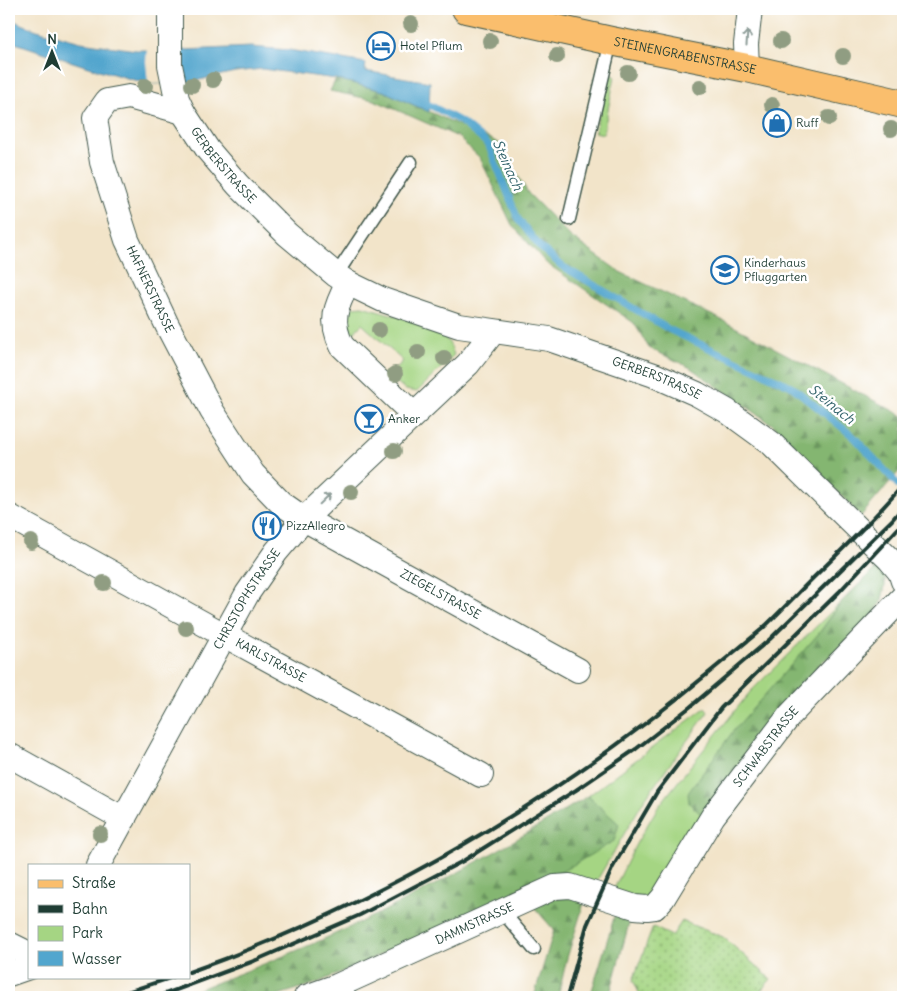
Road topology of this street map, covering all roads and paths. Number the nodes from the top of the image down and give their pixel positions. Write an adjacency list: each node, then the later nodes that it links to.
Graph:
1 (170, 9): 7 (street, GERBERSTRASSE)
2 (470, 9): 4 (main road, STEINENGRABENSTRASSE)
3 (750, 9): 5 (street, one-way to 3)
4 (610, 41): 5 (main road, STEINENGRABENSTRASSE); 9 (lane)
5 (747, 68): 6 (main road, STEINENGRABENSTRASSE)
6 (903, 104)
7 (183, 112): 10 (street, GERBERSTRASSE); 14 (street, HAFNERSTRASSE)
8 (410, 162): 10 (lane)
9 (569, 218)
10 (342, 279): 11 (street, GERBERSTRASSE); 12 (street)
11 (493, 332): 12 (street, CHRISTOPHSTRASSE); 15 (street, GERBERSTRASSE)
12 (413, 414): 14 (street, CHRISTOPHSTRASSE, one-way to 12)
13 (9, 516): 17 (street, KARLSTRASSE)
14 (304, 520): 17 (street, CHRISTOPHSTRASSE); 18 (street, ZIEGELSTRASSE)
15 (903, 581)
16 (903, 597): 23 (street, SCHWABSTRASSE)
17 (224, 635): 20 (street, KARLSTRASSE); 21 (street, CHRISTOPHSTRASSE)
18 (578, 670)
19 (9, 755): 21 (street)
20 (481, 775)
21 (124, 819): 22 (street, CHRISTOPHSTRASSE)
22 (99, 864)
23 (648, 908): 24 (street, DAMMSTRASSE)
24 (502, 911): 26 (lane); 30 (street, DAMMSTRASSE)
25 (9, 944): 27 (street)
26 (534, 949)
27 (28, 954)
28 (28, 967): 29 (street)
29 (9, 974)
30 (306, 997)

